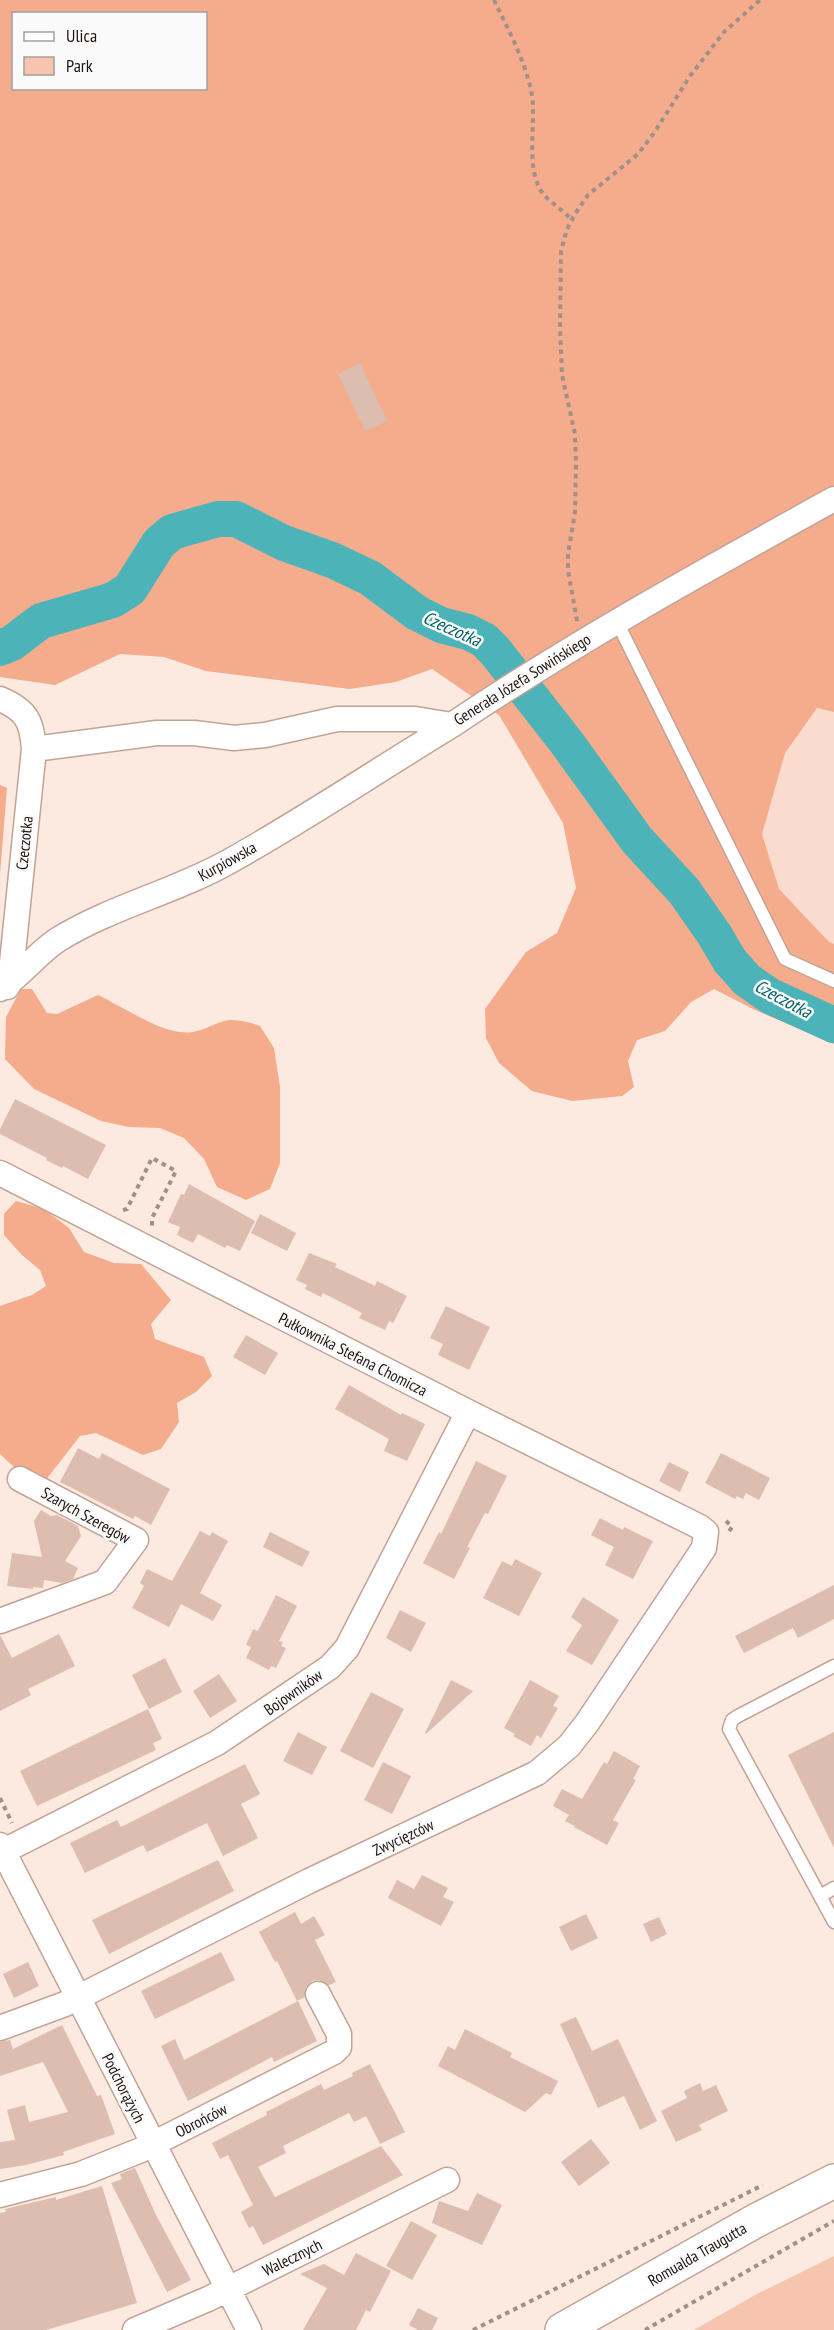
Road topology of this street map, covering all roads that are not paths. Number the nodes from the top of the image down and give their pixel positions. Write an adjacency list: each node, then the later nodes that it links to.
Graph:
1 (834, 499): 2 (street, Generała Józefa Sowińskiego)
2 (616, 620): 4 (street, Generała Józefa Sowińskiego); 6 (lane)
3 (0, 699): 5 (street, Czeczotka)
4 (452, 725): 5 (street, Generała Józefa Sowińskiego); 7 (street, Kurpiowska)
5 (34, 749): 7 (street, Czeczotka)
6 (834, 981)
7 (3, 990)
8 (0, 1173): 9 (street, Pułkownika Stefana Chomicza)
9 (468, 1412): 11 (street, Pułkownika Stefana Chomicza); 14 (street, Bojowników)
10 (20, 1479): 12 (street, Szarych Szeregów)
11 (716, 1528): 19 (street, Zwycięzców)
12 (0, 1621)
13 (834, 1666): 16 (lane)
14 (1, 1850): 19 (street, Podchorążych)
15 (834, 1888): 16 (lane)
16 (820, 1896): 17 (lane)
17 (834, 1922)
18 (318, 1994): 21 (street, Obrońców)
19 (78, 1997): 20 (street, Zwycięzców); 21 (street, Podchorążych)
20 (0, 2028)
21 (153, 2145): 24 (street, Obrońców); 25 (street, Podchorążych)
22 (447, 2180): 25 (street, Walecznych)
23 (834, 2181): 28 (main road, Romualda Traugutta)
24 (0, 2194)
25 (228, 2289): 26 (street, Walecznych); 27 (street, Podchorążych)
26 (135, 2330)
27 (249, 2330)
28 (562, 2330)

